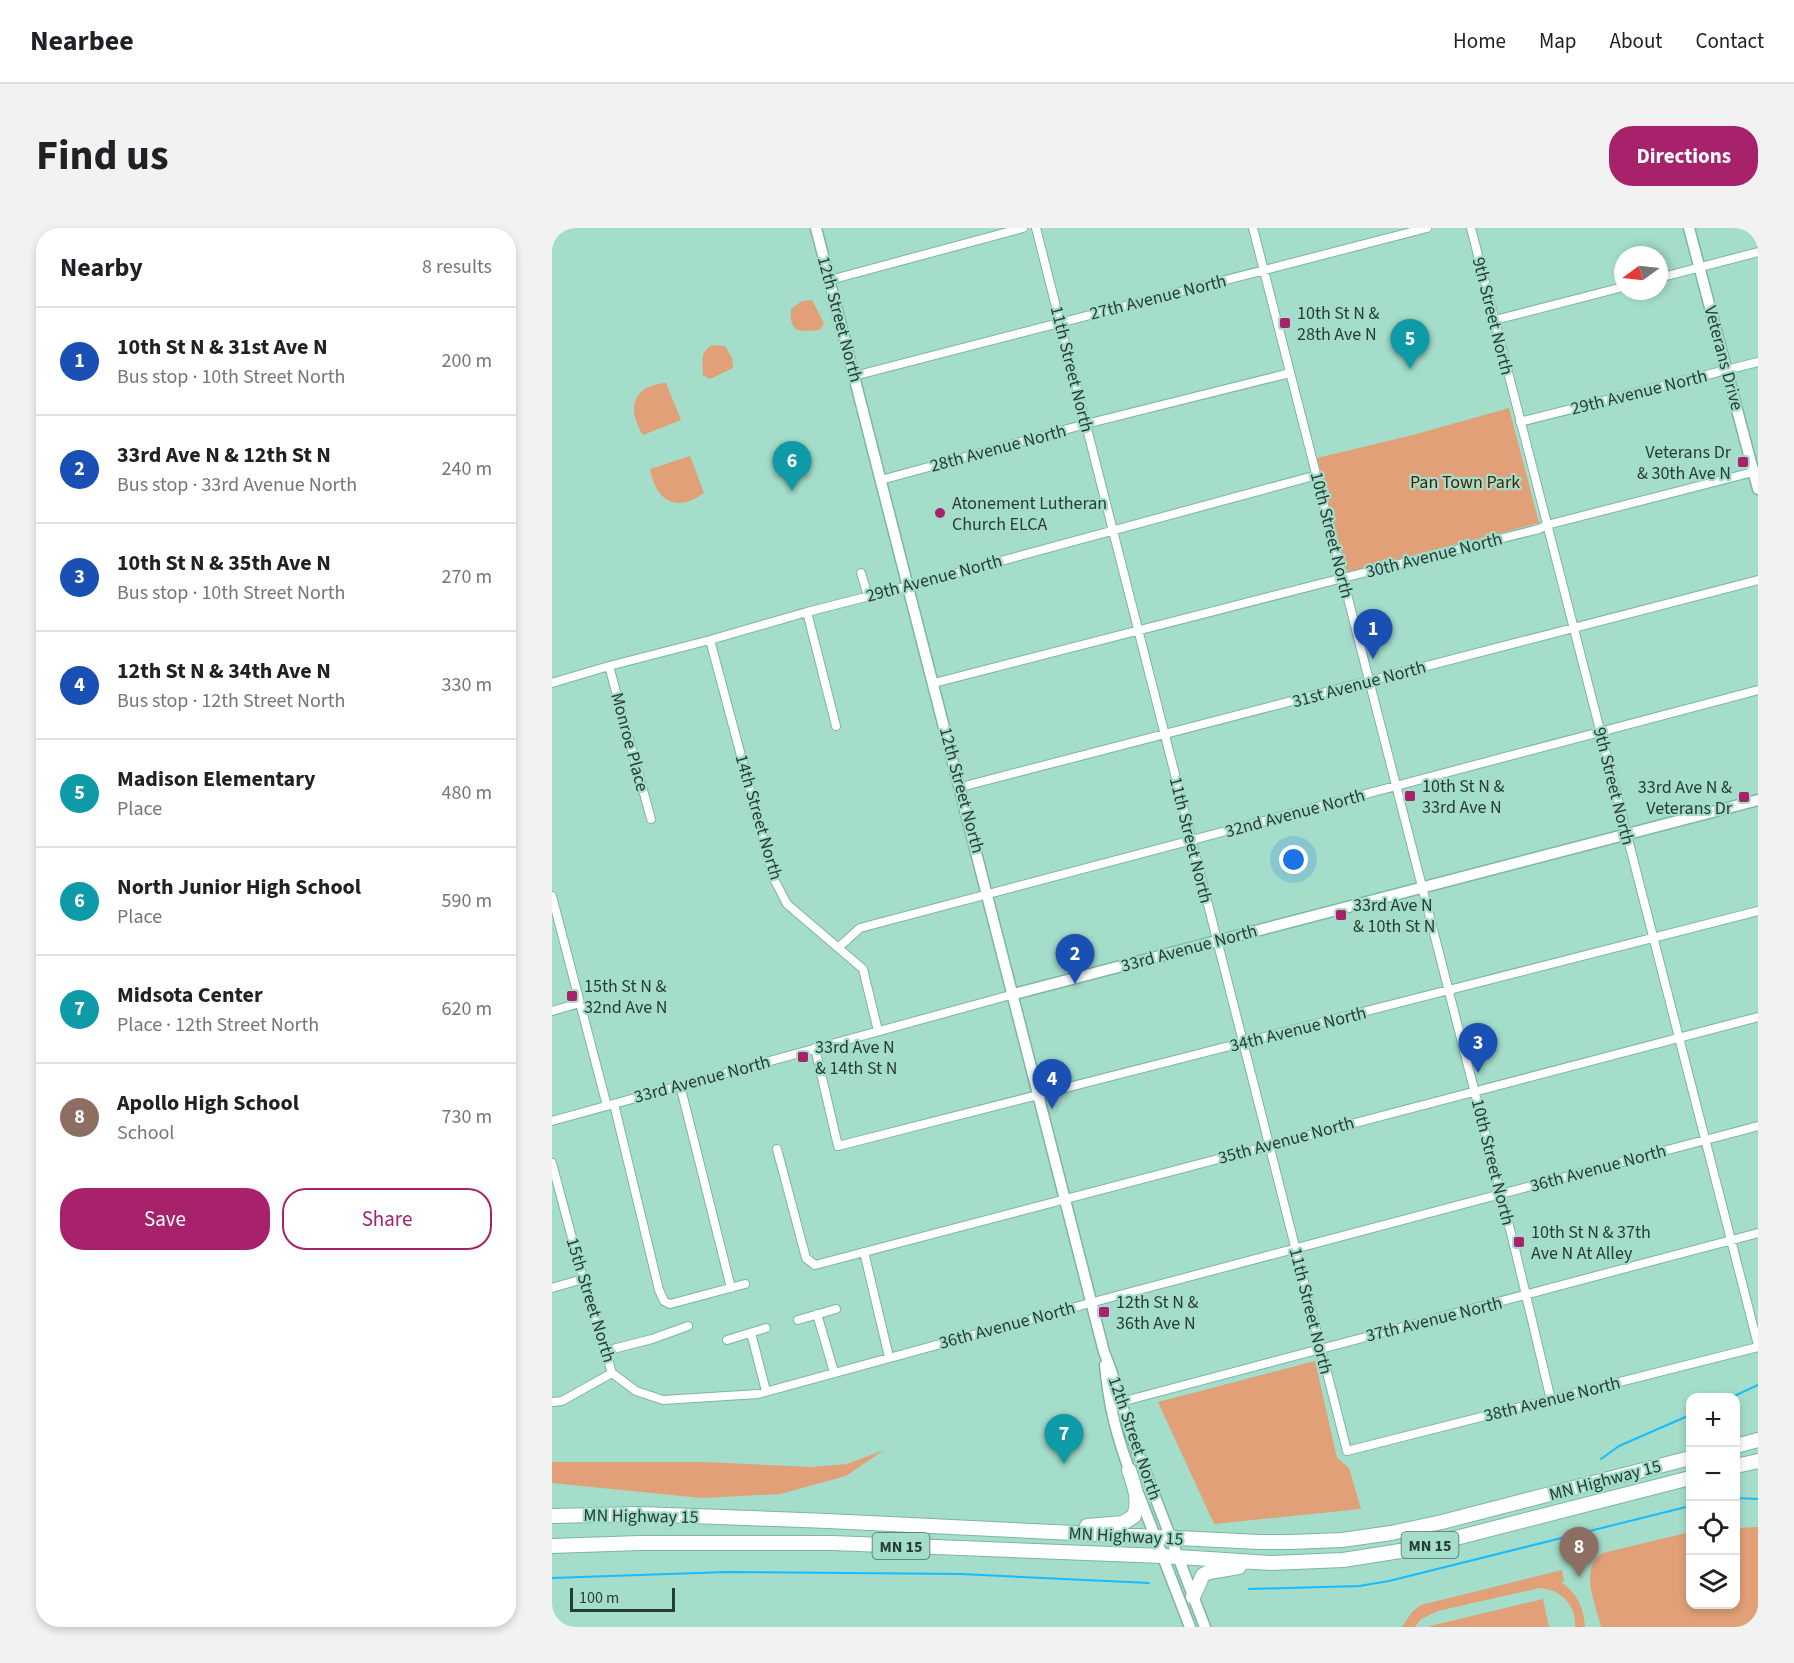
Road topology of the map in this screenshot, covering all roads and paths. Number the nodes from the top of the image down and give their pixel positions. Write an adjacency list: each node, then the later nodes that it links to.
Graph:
1 (816, 228): 12 (street, 12th Street North)
2 (1023, 228): 12 (street)
3 (1036, 228): 15 (street, 11th Street North)
4 (1253, 228): 10 (street, 10th Street North)
5 (1427, 228): 10 (street, 27th Avenue North)
6 (1471, 228): 14 (street, 9th Street North)
7 (1689, 228): 9 (street, Veterans Drive)
8 (1758, 252): 9 (street)
9 (1700, 268): 11 (street); 17 (street, Veterans Drive)
10 (1264, 270): 15 (street, 27th Avenue North); 18 (street, 10th Street North)
11 (1668, 276)
12 (830, 280): 19 (street, 12th Street North)
13 (1614, 289): 14 (street)
14 (1495, 320): 20 (street, 9th Street North)
15 (1060, 323): 19 (street, 27th Avenue North); 21 (street, 11th Street North)
16 (1758, 362): 17 (street, 29th Avenue North)
17 (1727, 370): 20 (street, 29th Avenue North); 22 (street, Veterans Drive)
18 (1290, 373): 21 (street, 28th Avenue North); 23 (street, 10th Street North)
19 (854, 376): 24 (street, 12th Street North)
20 (1521, 422): 26 (street, 9th Street North)
21 (1086, 424): 24 (street, 28th Avenue North); 27 (street, 11th Street North)
22 (1756, 471): 25 (street, Veterans Drive); 26 (street, 30th Avenue North)
23 (1317, 475): 27 (street, 29th Avenue North); 29 (street, 10th Street North)
24 (881, 480): 31 (street, 12th Street North)
25 (1758, 489)
26 (1547, 525): 29 (street, 30th Avenue North); 34 (street, 9th Street North)
27 (1113, 530): 31 (street, 29th Avenue North); 35 (street, 11th Street North)
28 (861, 573): 32 (street)
29 (1343, 578): 35 (street, 30th Avenue North); 38 (street, 10th Street North)
30 (1758, 580): 34 (street, 31st Avenue North)
31 (909, 586): 32 (street, 29th Avenue North); 40 (street, 12th Street North)
32 (868, 596): 33 (street, 29th Avenue North)
33 (807, 612): 36 (street, 29th Avenue North); 42 (street)
34 (1574, 628): 38 (street, 31st Avenue North); 43 (street, 9th Street North)
35 (1138, 631): 40 (street, 30th Avenue North); 44 (street, 11th Street North)
36 (711, 640): 37 (street, 29th Avenue North); 57 (street, 14th Street North)
37 (609, 666): 39 (street, 29th Avenue North); 48 (street, Monroe Place)
38 (1369, 681): 44 (street, 31st Avenue North); 45 (street, 10th Street North)
39 (552, 682)
40 (934, 683): 46 (street, 12th Street North)
41 (1758, 690): 43 (street, 32nd Avenue North)
42 (836, 726)
43 (1600, 732): 45 (street, 32nd Avenue North); 49 (street, 9th Street North)
44 (1164, 734): 46 (street, 31st Avenue North); 50 (street, 11th Street North)
45 (1396, 786): 50 (street, 32nd Avenue North); 51 (street, 10th Street North)
46 (961, 787): 52 (street, 12th Street North)
47 (1758, 800): 49 (street, 33rd Avenue North)
48 (651, 819)
49 (1627, 834): 51 (street, 33rd Avenue North); 55 (street, 9th Street North)
50 (1191, 840): 52 (street, 32nd Avenue North); 56 (street, 11th Street North)
51 (1422, 888): 56 (street, 33rd Avenue North); 58 (street, 10th Street North)
52 (989, 894): 57 (street, 32nd Avenue North); 59 (street, 12th Street North)
53 (553, 901): 60 (street)
54 (1758, 911): 55 (street, 34th Avenue North)
55 (1653, 938): 58 (street, 34th Avenue North); 64 (street, 9th Street North)
56 (1217, 941): 59 (street, 33rd Avenue North); 65 (street, 11th Street North)
57 (839, 947): 63 (street, 14th Street North)
58 (1449, 990): 65 (street, 34th Avenue North); 68 (street, 10th Street North)
59 (1014, 994): 63 (street, 33rd Avenue North); 69 (street, 12th Street North)
60 (580, 1003): 61 (street); 70 (street)
61 (552, 1011)
62 (1758, 1017): 64 (street, 35th Avenue North)
63 (878, 1031): 66 (street, 33rd Avenue North)
64 (1679, 1036): 68 (street, 35th Avenue North); 73 (street, 9th Street North)
65 (1243, 1043): 69 (street, 34th Avenue North); 74 (street, 11th Street North)
66 (815, 1048): 67 (street, 33rd Avenue North); 69 (street, 34th Avenue North)
67 (680, 1085): 70 (street, 33rd Avenue North); 86 (street)
68 (1474, 1090): 74 (street, 35th Avenue North); 77 (street, 10th Street North)
69 (1040, 1094): 78 (street, 12th Street North)
70 (610, 1105): 71 (street, 33rd Avenue North); 86 (street)
71 (552, 1121)
72 (1758, 1126): 73 (street, 36th Avenue North)
73 (1705, 1139): 77 (street, 36th Avenue North); 80 (street, 9th Street North)
74 (1269, 1144): 78 (street, 35th Avenue North); 81 (street, 11th Street North)
75 (777, 1149): 82 (street, 35th Avenue North)
76 (552, 1163): 83 (street, 15th Street North)
77 (1501, 1193): 81 (street, 36th Avenue North); 87 (street, 10th Street North)
78 (1067, 1198): 82 (street, 35th Avenue North); 88 (street, 12th Street North)
79 (1758, 1233): 80 (street, 37th Avenue North)
80 (1731, 1240): 87 (street, 37th Avenue North); 96 (street, 9th Street North)
81 (1295, 1248): 88 (street, 36th Avenue North); 97 (street, 11th Street North)
82 (864, 1252): 100 (street)
83 (583, 1279): 85 (street); 98 (street, 15th Street North)
84 (746, 1284): 86 (street)
85 (552, 1287)
86 (731, 1288)
87 (1526, 1295): 97 (street, 37th Avenue North); 105 (street, 10th Street North)
88 (1092, 1302): 99 (street, 12th Street North); 100 (street, 36th Avenue North)
89 (836, 1309): 90 (street)
90 (817, 1314): 91 (street); 101 (street)
91 (798, 1320)
92 (688, 1326): 98 (street)
93 (766, 1328): 94 (street)
94 (751, 1333): 95 (street); 104 (street)
95 (727, 1340)
96 (1758, 1346): 105 (street, 38th Avenue North)
97 (1320, 1348): 107 (street, 37th Avenue North); 111 (street, 11th Street North)
98 (605, 1351): 102 (street, 15th Street North)
99 (1104, 1352): 107 (street, 12th Street North); 108 (street, 12th Street North)
100 (890, 1357): 101 (street, 36th Avenue North)
101 (834, 1372): 104 (street, 36th Avenue North)
102 (612, 1374): 103 (street, 15th Street North); 106 (street)
103 (636, 1391): 104 (street, 36th Avenue North)
104 (766, 1391)
105 (1551, 1400): 111 (street, 38th Avenue North)
106 (552, 1402)
107 (1121, 1402): 108 (street, 37th Avenue North); 120 (street, 12th Street North)
108 (1109, 1405): 115 (street, 12th Street North)
109 (1758, 1440): 110 (highway)
110 (1740, 1445)
111 (1347, 1451)
112 (1686, 1459): 120 (highway, MN Highway 15 / MN 15)
113 (1758, 1461): 114 (highway)
114 (1740, 1465)
115 (1129, 1470): 118 (highway); 119 (street, 12th Street North)
116 (1686, 1479): 124 (highway, MN Highway 15 / MN 15)
117 (552, 1516): 118 (highway, MN Highway 15 / MN 15)
118 (979, 1529): 119 (highway, MN Highway 15 / MN 15)
119 (1155, 1537): 120 (highway, MN Highway 15 / MN 15); 122 (street, 12th Street North)
120 (1170, 1538): 123 (street, 12th Street North)
121 (552, 1546): 122 (highway, MN Highway 15 / MN 15)
122 (1163, 1556): 123 (highway, MN Highway 15 / MN 15); 126 (street, 12th Street North)
123 (1178, 1558): 124 (highway, MN Highway 15 / MN 15); 125 (street, 12th Street North)
124 (1271, 1563): 125 (highway)
125 (1193, 1597): 127 (street, 12th Street North)
126 (1190, 1627)
127 (1205, 1627)

